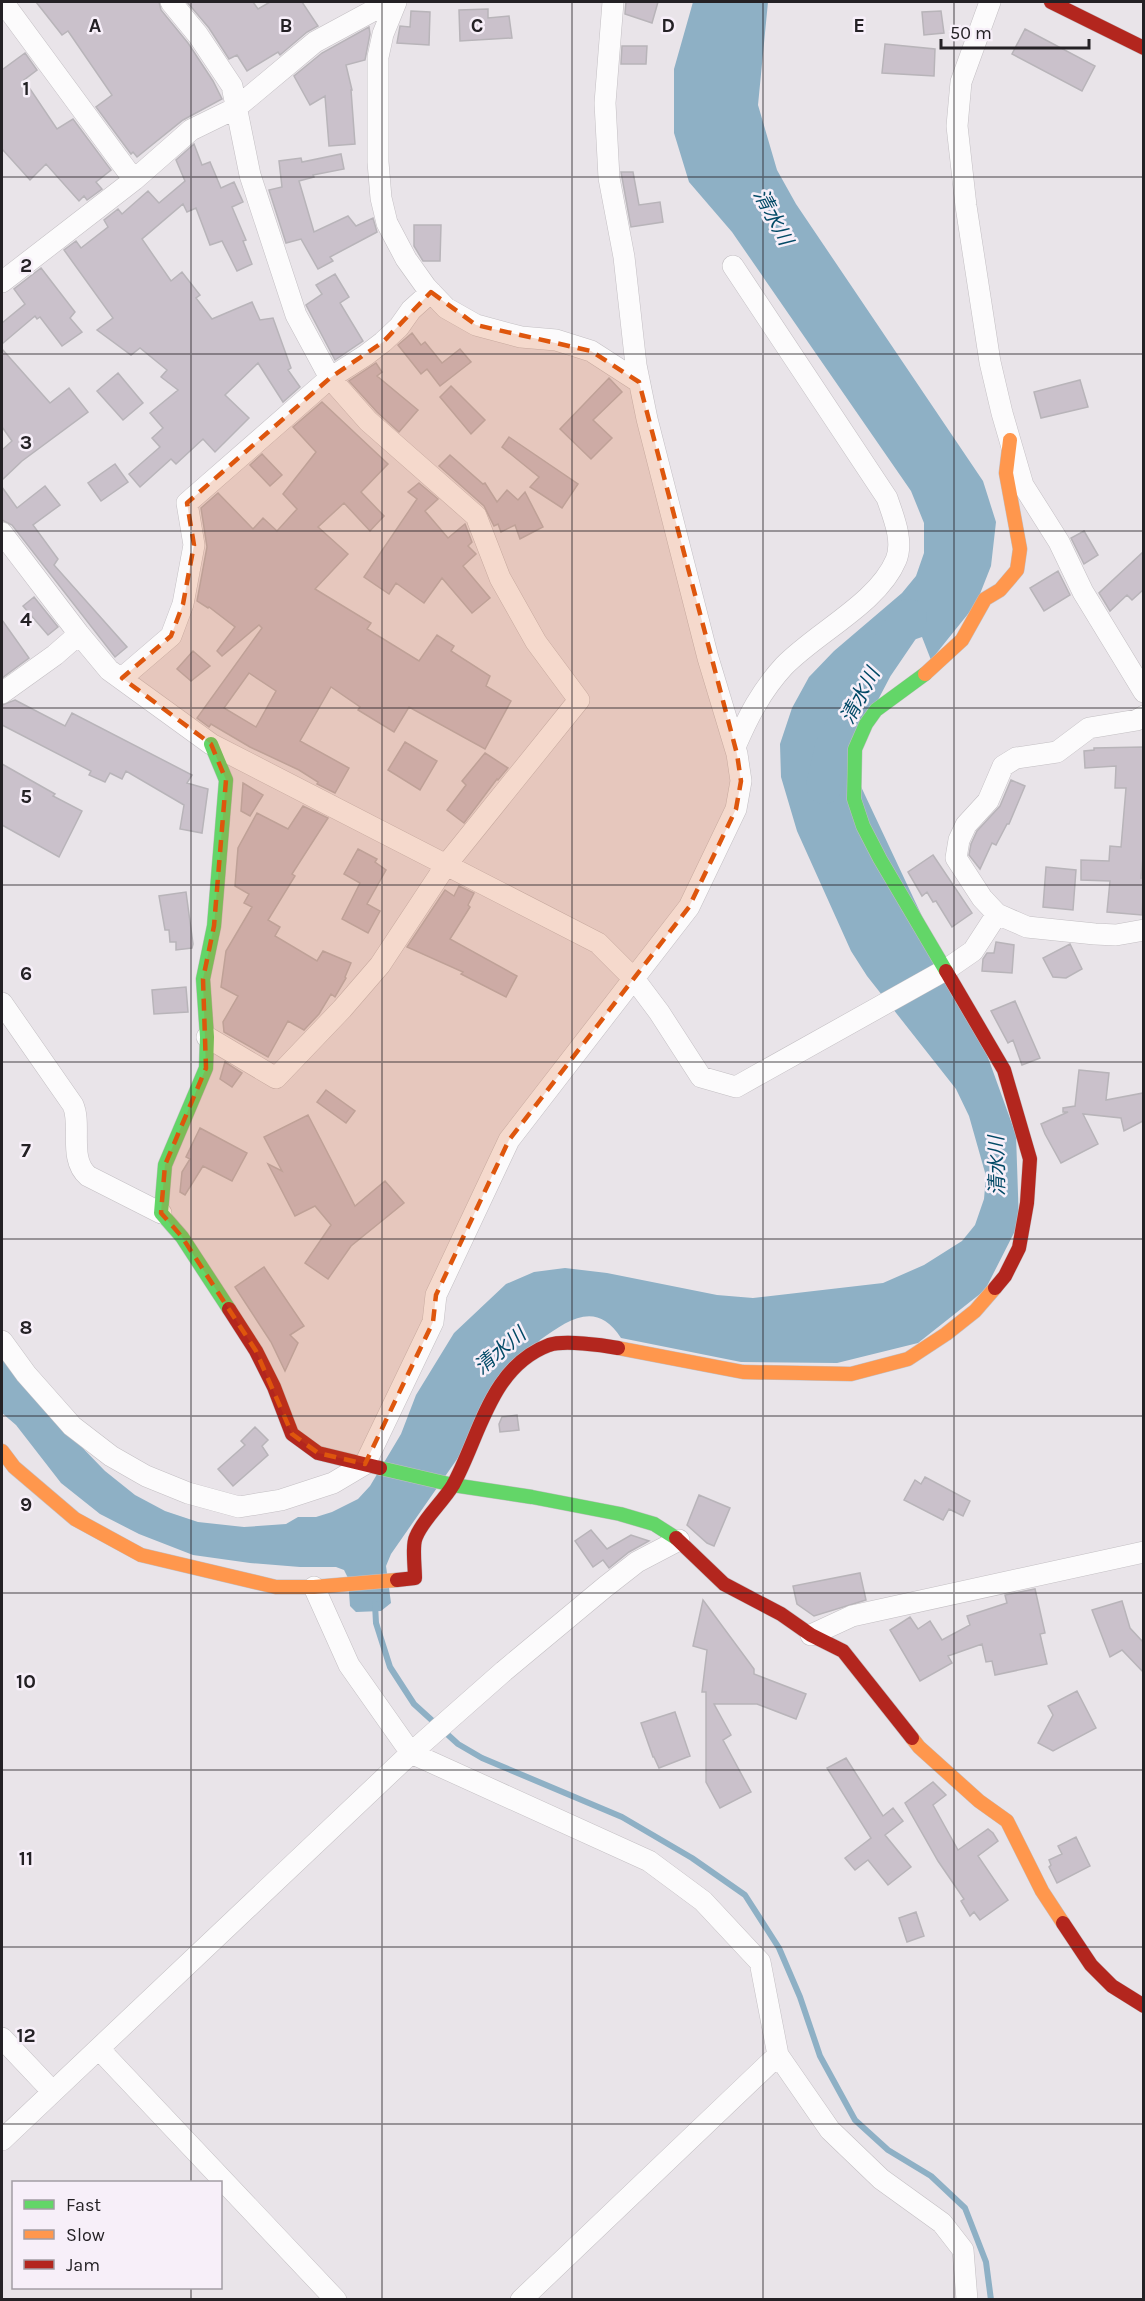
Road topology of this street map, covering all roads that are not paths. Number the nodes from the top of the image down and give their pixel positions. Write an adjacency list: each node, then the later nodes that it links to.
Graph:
1 (3, 2): 10 (street)
2 (171, 2): 9 (street)
3 (389, 2): 9 (street)
4 (396, 2): 13 (street)
5 (613, 2): 15 (street)
6 (990, 2): 16 (street)
7 (1051, 2): 8 (main road)
8 (1143, 48)
9 (236, 108): 10 (street); 14 (street)
10 (134, 180): 12 (street)
11 (733, 266): 24 (street)
12 (2, 282)
13 (431, 292): 14 (street); 15 (street)
14 (330, 378): 19 (street); 25 (street)
15 (639, 381): 24 (street)
16 (1010, 440): 20 (street); 28 (main road)
17 (2, 533): 18 (street)
18 (79, 634): 19 (street); 21 (street)
19 (122, 678): 23 (street)
20 (1143, 692)
21 (2, 693)
22 (1143, 716): 26 (street)
23 (211, 744): 25 (street); 31 (main road)
24 (735, 747): 29 (street)
25 (446, 865): 29 (street); 31 (street)
26 (997, 914): 27 (street); 28 (street)
27 (1143, 930)
28 (946, 969): 29 (street); 36 (main road)
29 (634, 980): 34 (street)
30 (2, 1003): 32 (street)
31 (207, 1037): 32 (main road)
32 (161, 1213): 34 (main road)
33 (2, 1341): 34 (street)
34 (365, 1464): 36 (main road)
35 (6, 1466): 39 (main road)
36 (453, 1485): 37 (main road); 39 (main road)
37 (679, 1540): 40 (main road); 41 (street)
38 (1143, 1552): 40 (street)
39 (314, 1587): 41 (street)
40 (811, 1635): 42 (main road)
41 (417, 1748): 44 (street); 45 (street)
42 (1143, 2006)
43 (2, 2038): 46 (street)
44 (99, 2049): 46 (street); 48 (street)
45 (778, 2055): 49 (street); 50 (street)
46 (52, 2091): 47 (street)
47 (2, 2140)
48 (336, 2300)
49 (521, 2300)
50 (967, 2300)

